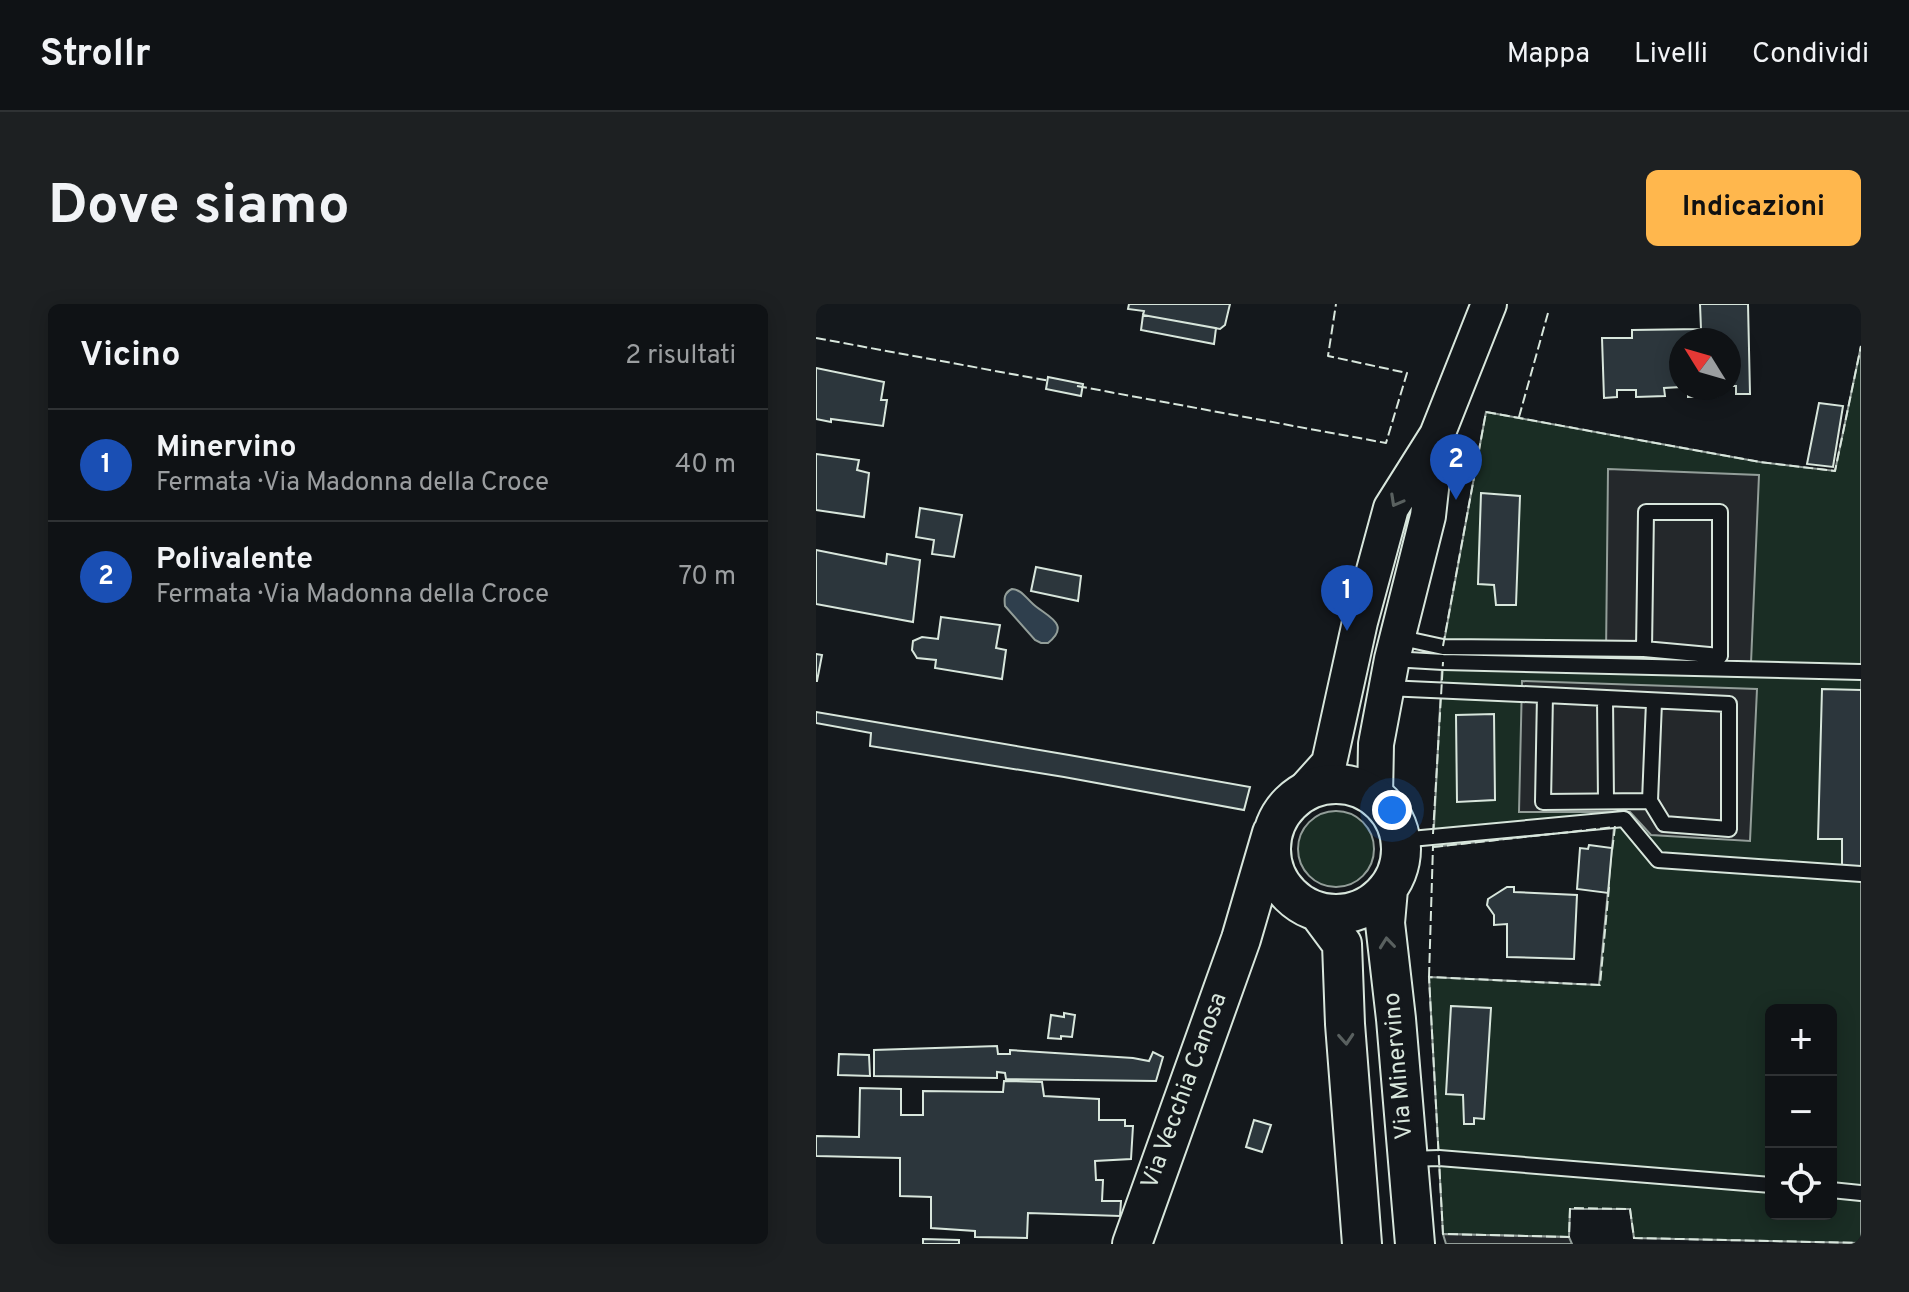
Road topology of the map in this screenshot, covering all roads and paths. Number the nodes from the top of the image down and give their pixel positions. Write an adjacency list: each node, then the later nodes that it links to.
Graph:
1 (1489, 304): 2 (street)
2 (1437, 435): 4 (street); 9 (street, one-way to 9)
3 (1644, 649): 3 (lane); 4 (lane)
4 (1392, 661): 5 (lane); 6 (lane); 10 (street)
5 (1861, 672)
6 (1545, 695): 7 (lane); 11 (lane)
7 (1605, 699): 8 (lane); 11 (lane)
8 (1654, 702): 12 (lane); 12 (lane)
9 (1302, 793): 10 (main road); 13 (main road)
10 (1375, 797): 14 (main road)
11 (1606, 801): 12 (lane)
12 (1650, 801)
13 (1272, 833): 17 (main road); 18 (main road, Via Vecchia Canosa)
14 (1400, 840): 15 (lane); 16 (main road)
15 (1861, 874)
16 (1388, 889): 17 (main road); 19 (main road, Via Minervino, one-way to 16)
17 (1308, 907): 18 (main road, Via Vecchia Canosa); 24 (main road, Via Minervino, one-way to 24)
18 (1241, 939): 23 (main road, Via Vecchia Canosa)
19 (1408, 1159): 20 (lane); 25 (main road, Via Minervino)
20 (1765, 1185)
21 (1837, 1191): 22 (lane)
22 (1861, 1193)
23 (1132, 1244)
24 (1362, 1244)
25 (1415, 1244)

